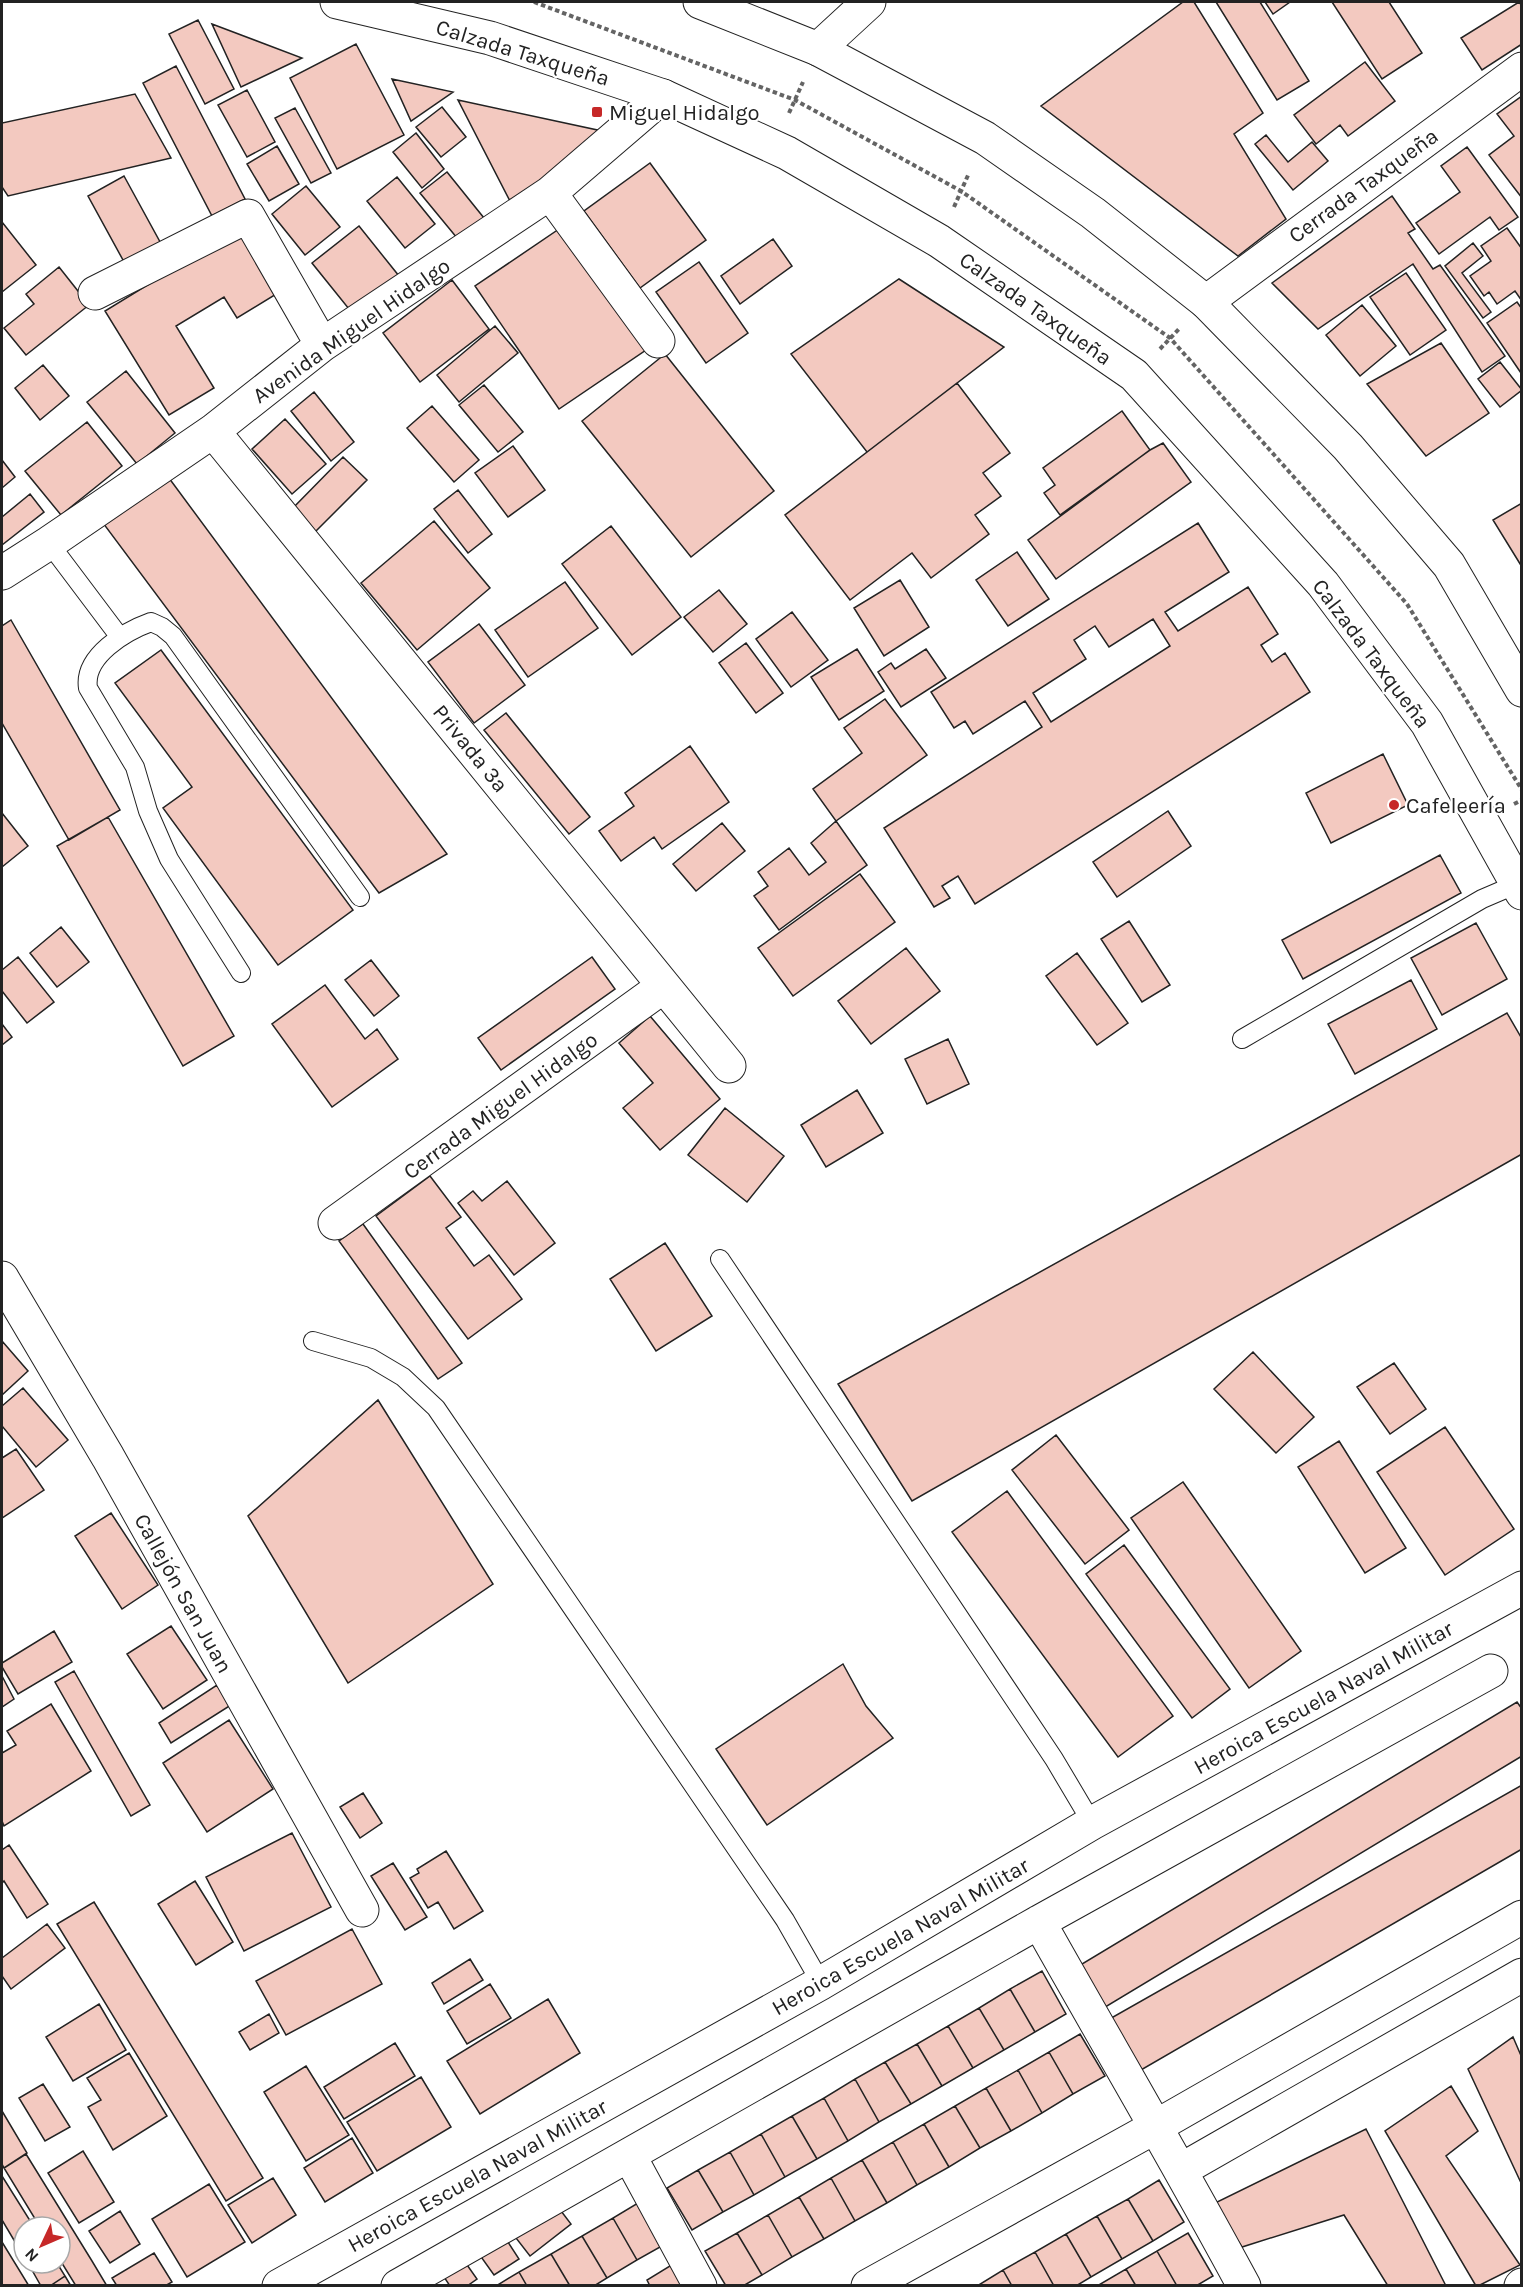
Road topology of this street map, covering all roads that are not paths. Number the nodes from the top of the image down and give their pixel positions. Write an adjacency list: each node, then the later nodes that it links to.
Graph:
1 (337, 2): 6 (street, Calzada Taxqueña)
2 (700, 2): 4 (street)
3 (869, 2): 4 (street)
4 (818, 49): 9 (street)
5 (1521, 69): 9 (street, Cerrada Taxqueña)
6 (663, 96): 7 (street, Avenida Miguel Hidalgo); 17 (street, Calzada Taxqueña)
7 (550, 193): 10 (street); 11 (street, Avenida Miguel Hidalgo)
8 (95, 293): 11 (street)
9 (1206, 302): 16 (street)
10 (658, 341)
11 (322, 345): 12 (street, Avenida Miguel Hidalgo)
12 (213, 431): 13 (street, Avenida Miguel Hidalgo); 20 (street, Privada 3ª)
13 (49, 543): 14 (street, Avenida Miguel Hidalgo); 15 (lane)
14 (2, 573)
15 (119, 636): 18 (lane); 19 (lane)
16 (1521, 690)
17 (1519, 888): 21 (lane)
18 (360, 897)
19 (241, 973)
20 (664, 986): 22 (street, Privada 3ª); 23 (street, Cerrada Miguel Hidalgo)
21 (1242, 1039)
22 (729, 1065)
23 (336, 1223)
24 (720, 1259): 29 (lane)
25 (2, 1278): 30 (street, Callejón San Juan)
26 (313, 1341): 34 (lane)
27 (1521, 1588): 29 (street, Heroica Escuela Naval Militar)
28 (1491, 1671): 32 (street)
29 (1092, 1823): 34 (street, Heroica Escuela Naval Militar)
30 (362, 1910)
31 (1521, 1917): 35 (street)
32 (1039, 1922): 35 (street); 36 (street)
33 (1521, 1975): 37 (street)
34 (821, 1983): 38 (street, Heroica Escuela Naval Militar)
35 (1155, 2127): 37 (street); 41 (street)
36 (628, 2155): 39 (street); 40 (street)
37 (1181, 2170): 42 (street)
38 (279, 2286)
39 (398, 2286)
40 (700, 2286)
41 (868, 2286)
42 (1244, 2286)

